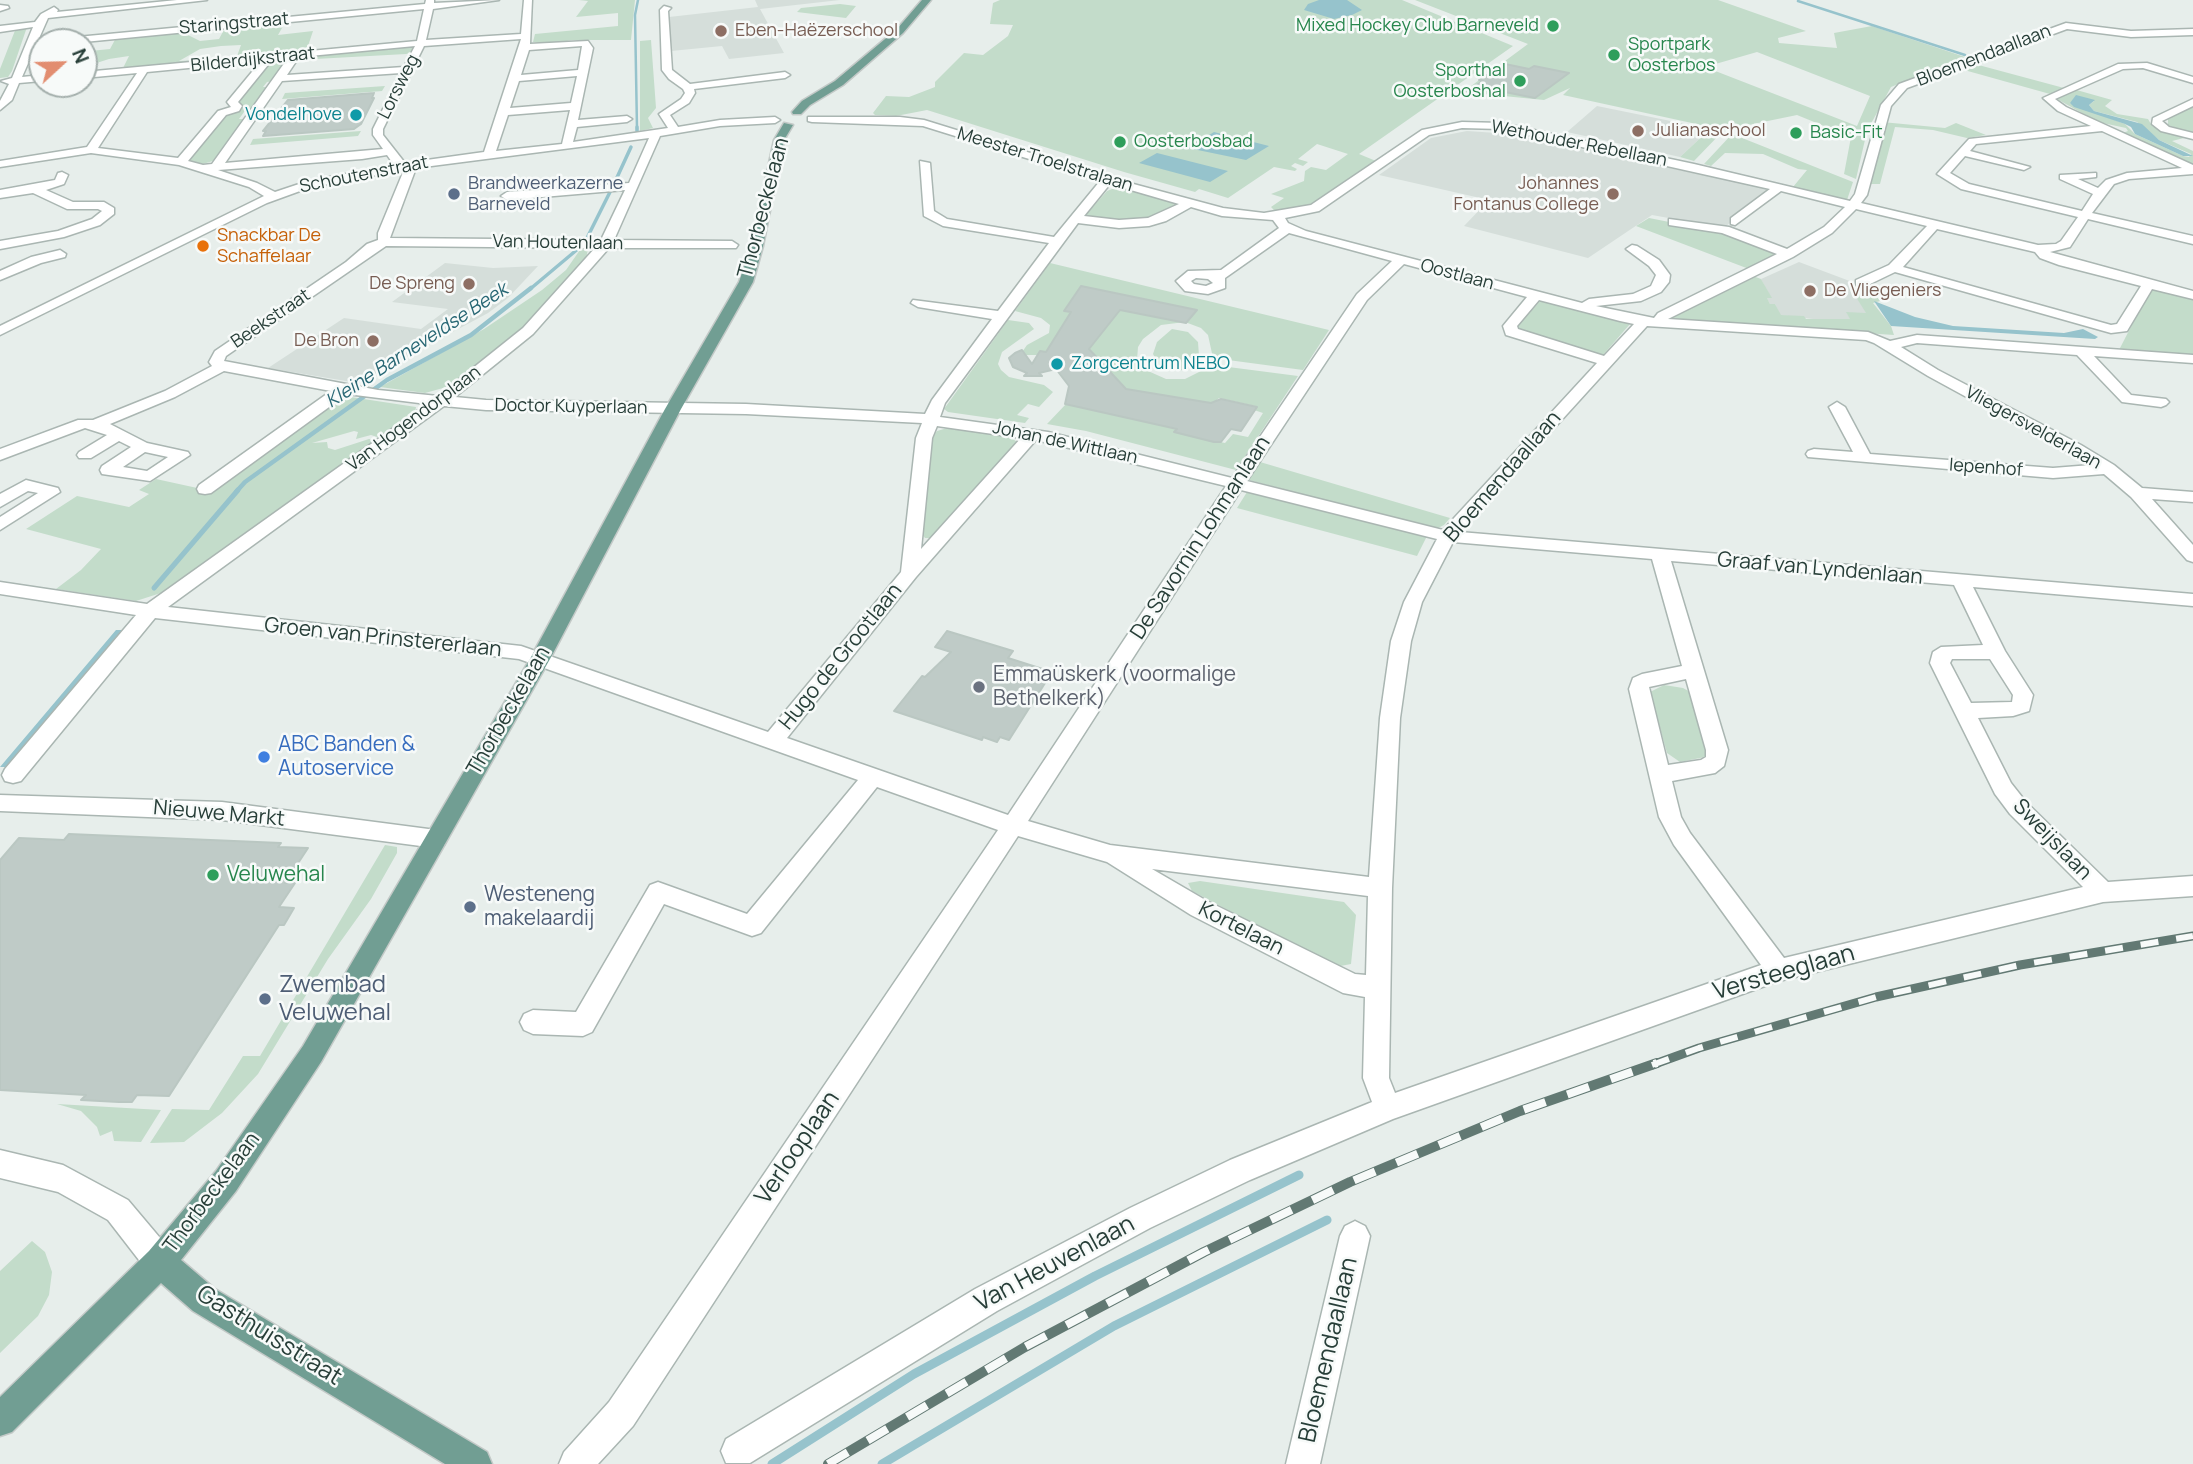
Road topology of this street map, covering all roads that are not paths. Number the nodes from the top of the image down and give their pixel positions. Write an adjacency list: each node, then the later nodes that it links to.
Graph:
1 (71, 0): 10 (street)
2 (203, 0): 6 (street)
3 (495, 0): 7 (street, Staringstraat)
4 (528, 0): 17 (street)
5 (927, 0): 40 (main road, Thorbeckelaan)
6 (174, 1): 9 (street); 10 (street)
7 (430, 3): 14 (street, Staringstraat); 18 (street, Lorsweg)
8 (667, 8): 34 (street)
9 (166, 12)
10 (41, 20): 12 (street); 13 (street)
11 (160, 21): 14 (street)
12 (38, 28)
13 (0, 29)
14 (154, 31): 16 (street, Staringstraat)
15 (2193, 32): 71 (street, Bloemendaallaan)
16 (98, 37)
17 (526, 42): 18 (street, Bilderdijkstraat); 25 (street, Bilderdijkstraat); 29 (street)
18 (421, 43): 20 (street, Lorsweg); 22 (street, Bilderdijkstraat)
19 (28, 52): 30 (street)
20 (415, 55): 22 (street, Bilderdijkstraat); 23 (street, Lorsweg)
21 (269, 58): 22 (street, Bilderdijkstraat); 24 (street, Bilderdijkstraat); 52 (street)
22 (293, 59): 28 (street)
23 (407, 70): 28 (street); 49 (street, Lorsweg)
24 (144, 71): 26 (street, Bilderdijkstraat); 48 (street)
25 (583, 73): 29 (street); 36 (street)
26 (98, 74)
27 (785, 75): 34 (street)
28 (280, 78): 56 (street)
29 (514, 78): 38 (street)
30 (16, 79): 31 (street); 33 (street); 37 (street)
31 (28, 79)
32 (2193, 80): 43 (street)
33 (0, 81)
34 (688, 87): 44 (street)
35 (2193, 102): 46 (street)
36 (575, 106): 38 (street); 42 (street)
37 (0, 107)
38 (503, 112): 51 (street)
39 (627, 119): 42 (street)
40 (787, 119): 41 (main road); 44 (street, Schoutenstraat); 113 (main road, Thorbeckelaan)
41 (812, 119): 62 (street, Meester Troelstralaan)
42 (572, 124): 47 (street)
43 (2104, 128): 50 (street); 59 (street)
44 (675, 131): 45 (street, Schoutenstraat)
45 (654, 135): 47 (street, Schoutenstraat); 63 (street, Van Hogendorplaan)
46 (2193, 136)
47 (567, 147): 51 (street, Schoutenstraat)
48 (90, 150): 52 (street); 54 (street)
49 (389, 151): 55 (street, Lorsweg); 56 (street)
50 (1961, 152): 57 (street); 72 (street)
51 (489, 155): 55 (street, Schoutenstraat)
52 (181, 162): 58 (street)
53 (924, 163): 80 (street)
54 (0, 164)
55 (406, 165): 68 (street, Schoutenstraat); 81 (street)
56 (215, 167): 58 (street)
57 (2024, 167)
58 (200, 169): 68 (street)
59 (2193, 170): 66 (street)
60 (62, 175): 65 (street)
61 (2092, 175): 66 (street)
62 (1107, 180): 70 (street, Meester Troelstralaan); 74 (street, Hugo de Grootlaan)
63 (634, 186): 69 (street); 82 (street, Van Hogendorplaan)
64 (1779, 187): 71 (street, Wethouder Rebellaan); 73 (street, Wethouder Rebellaan); 75 (street)
65 (34, 189): 67 (street); 83 (street)
66 (2100, 192): 72 (street)
67 (0, 194)
68 (274, 196): 103 (street, Schoutenstraat)
69 (507, 196)
70 (1189, 203): 73 (street, Meester Troelstralaan); 74 (street)
71 (1853, 206): 77 (street, Wethouder Rebellaan); 88 (street, Bloemendaallaan)
72 (2086, 215): 79 (street); 86 (street)
73 (1277, 216): 78 (street)
74 (1075, 219): 80 (street, Hugo de Grootlaan)
75 (1735, 221)
76 (1673, 222): 88 (street)
77 (1934, 225): 86 (street, Wethouder Rebellaan); 90 (street)
78 (1289, 229): 89 (street, Oostlaan); 92 (street)
79 (2193, 240)
80 (1056, 241): 101 (street, Hugo de Grootlaan)
81 (384, 242): 82 (street, Van Houtenlaan); 108 (street, Beekstraat)
82 (606, 243): 84 (street, Van Houtenlaan); 110 (street, Van Hogendorplaan)
83 (0, 245)
84 (732, 246)
85 (1632, 249): 95 (street)
86 (2038, 249): 94 (street, Wethouder Rebellaan)
87 (60, 254): 91 (street)
88 (1788, 254): 98 (street, Bloemendaallaan)
89 (1401, 260): 96 (street, Oostlaan); 124 (street, De Savornin Lohmanlaan)
90 (1894, 268): 93 (street); 94 (street)
91 (0, 276)
92 (1216, 277)
93 (1861, 283)
94 (2149, 283): 97 (street, Wethouder Rebellaan)
95 (1672, 286): 98 (street); 100 (street)
96 (1536, 295): 100 (street, Oostlaan); 107 (street)
97 (2193, 295)
98 (1704, 296): 102 (street, Bloemendaallaan)
99 (918, 303): 101 (street)
100 (1577, 306): 102 (street, Oostlaan)
101 (1001, 316): 114 (street, Hugo de Grootlaan)
102 (1650, 322): 104 (street, Oostlaan); 107 (street, Bloemendaallaan)
103 (0, 331)
104 (1890, 345): 105 (street); 123 (street, Vliegersvelderlaan)
105 (2081, 351): 106 (street); 111 (street)
106 (2193, 359)
107 (1606, 361): 130 (street, Bloemendaallaan)
108 (222, 366): 109 (street, Doctor Kuyperlaan); 115 (street, Beekstraat)
109 (347, 390): 110 (street, Doctor Kuyperlaan); 125 (street)
110 (441, 401): 113 (street, Doctor Kuyperlaan); 137 (street, Van Hogendorplaan)
111 (2161, 402)
112 (1836, 407): 122 (street)
113 (673, 409): 114 (street, Johan de Wittlaan); 139 (main road, Thorbeckelaan)
114 (929, 419): 117 (street, Johan de Wittlaan); 133 (street, Hugo de Grootlaan)
115 (89, 424): 116 (street); 120 (street, Beekstraat)
116 (119, 434): 118 (street); 121 (street)
117 (1033, 434): 124 (street, Johan de Wittlaan); 133 (street, Hugo de Grootlaan)
118 (142, 447)
119 (1814, 454): 122 (street, Iepenhof)
120 (0, 455)
121 (85, 455)
122 (1864, 458): 123 (street, Iepenhof)
123 (2108, 469): 126 (street, Vliegersvelderlaan)
124 (1235, 484): 130 (street, Johan de Wittlaan); 147 (street, De Savornin Lohmanlaan)
125 (205, 489)
126 (2137, 493): 127 (street); 132 (street, Vliegersvelderlaan)
127 (2190, 500)
128 (0, 502): 129 (street)
129 (0, 525)
130 (1447, 536): 131 (street, Graaf van Lyndenlaan); 151 (street, Bloemendaallaan)
131 (1660, 555): 134 (street, Graaf van Lyndenlaan); 140 (street)
132 (2193, 556)
133 (910, 573): 142 (street, Hugo de Grootlaan)
134 (1961, 581): 136 (street, Graaf van Lyndenlaan); 138 (street)
135 (0, 588): 137 (street, Groen van Prinstererlaan)
136 (2193, 600)
137 (150, 611): 139 (street, Groen van Prinstererlaan); 143 (street, Van Hogendorplaan)
138 (1996, 652): 141 (street, Sweijslaan); 141 (street)
139 (540, 659): 142 (street, Groen van Prinstererlaan); 148 (main road, Thorbeckelaan)
140 (1692, 671): 144 (street); 144 (street)
141 (1965, 711): 152 (street, Sweijslaan)
142 (772, 742): 145 (street, Groen van Prinstererlaan)
143 (13, 775)
144 (1659, 775): 153 (street)
145 (873, 776): 147 (street, Groen van Prinstererlaan); 155 (street)
146 (0, 803): 148 (street, Nieuwe Markt)
147 (1013, 826): 149 (street, Kortelaan); 163 (street, Verlooplaan)
148 (436, 839): 159 (main road, Thorbeckelaan)
149 (1110, 854): 151 (street, Kortelaan); 154 (street, Kortelaan)
150 (2193, 886): 152 (street, Versteeglaan)
151 (1380, 888): 154 (street, Bloemendaallaan)
152 (2103, 892): 153 (street, Versteeglaan)
153 (1779, 970): 156 (street, Versteeglaan)
154 (1378, 987): 156 (street, Bloemendaallaan)
155 (533, 1022)
156 (1388, 1108): 161 (street, Van Heuvenlaan)
157 (0, 1164): 159 (street, Gasthuisstraat)
158 (1354, 1237): 164 (street, Bloemendaallaan)
159 (160, 1262): 160 (main road, Thorbeckelaan); 162 (main road, Gasthuisstraat)
160 (0, 1420)
161 (738, 1451)
162 (475, 1464)
163 (576, 1464)
164 (1303, 1464)

